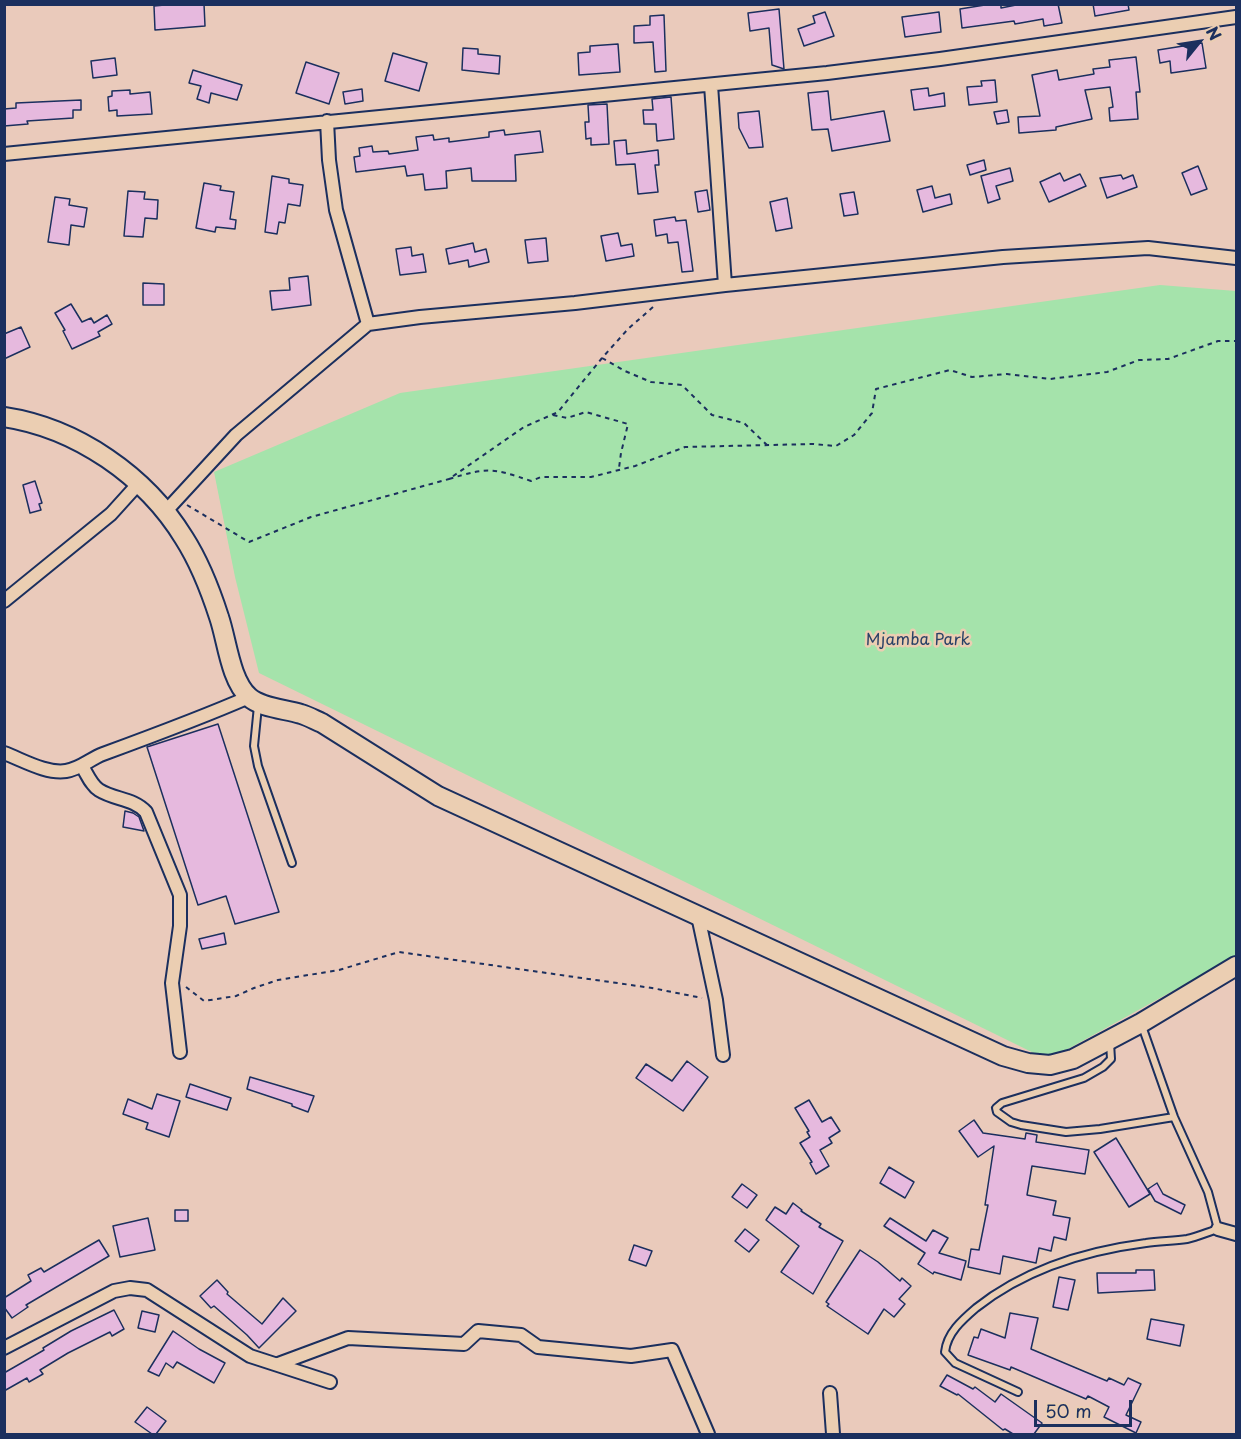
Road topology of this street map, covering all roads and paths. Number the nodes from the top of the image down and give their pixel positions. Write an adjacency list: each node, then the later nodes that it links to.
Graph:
1 (1236, 17): 2 (street)
2 (711, 85): 3 (street); 6 (street)
3 (327, 121): 4 (street); 8 (street)
4 (4, 154)
5 (1236, 258): 6 (street)
6 (725, 285): 7 (street)
7 (671, 291): 8 (street); 10 (path)
8 (368, 324): 17 (street)
9 (1236, 341): 13 (path)
10 (602, 358): 11 (path); 13 (path)
11 (553, 415): 14 (path); 15 (path)
12 (4, 417): 16 (main road)
13 (768, 446): 14 (path)
14 (619, 469): 15 (path)
15 (449, 479): 17 (path)
16 (139, 483): 17 (main road); 18 (street)
17 (171, 505): 19 (main road)
18 (4, 601)
19 (254, 700): 21 (street); 22 (lane); 23 (main road)
20 (4, 753): 21 (street)
21 (82, 766): 25 (street)
22 (292, 863)
23 (698, 916): 26 (street); 28 (main road)
24 (1236, 966): 27 (main road)
25 (172, 976): 26 (path); 29 (street)
26 (716, 1000): 30 (street)
27 (1141, 1023): 28 (main road); 31 (lane)
28 (1110, 1039): 31 (lane)
29 (180, 1052)
30 (723, 1055)
31 (1174, 1117): 32 (lane)
32 (1218, 1229): 33 (street); 37 (lane)
33 (1236, 1234)
34 (4, 1348): 35 (street)
35 (278, 1364): 36 (street); 39 (street)
36 (330, 1383)
37 (1018, 1392)
38 (830, 1393): 40 (street)
39 (708, 1434)
40 (833, 1434)

